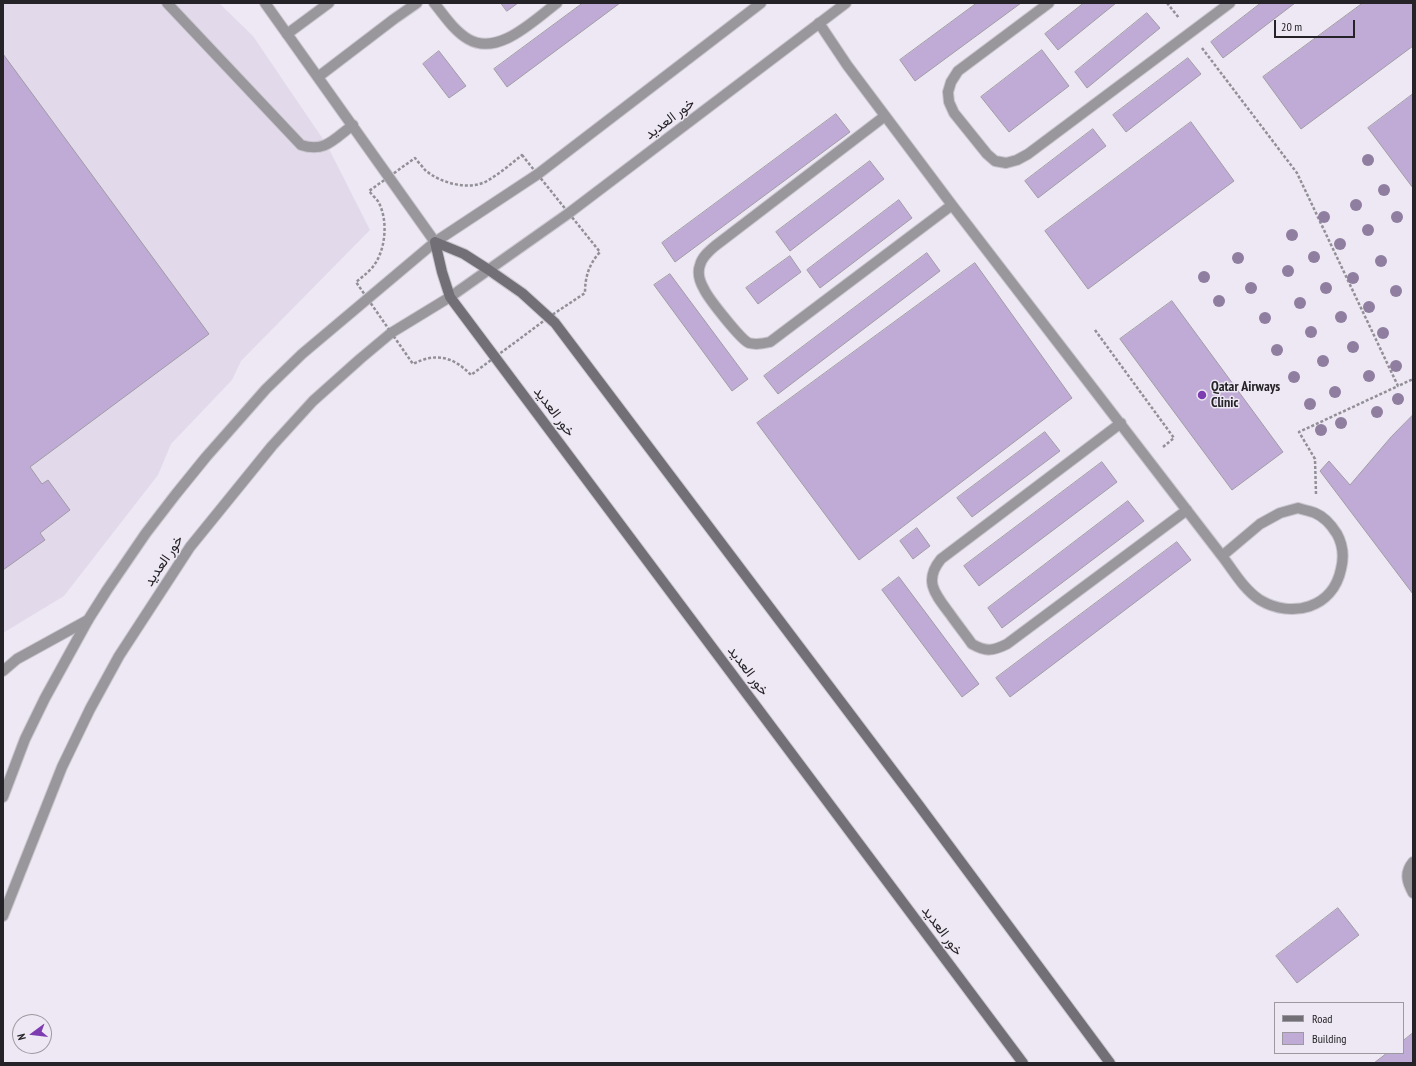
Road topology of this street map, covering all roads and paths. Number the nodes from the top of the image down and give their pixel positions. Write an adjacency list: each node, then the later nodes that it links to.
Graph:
1 (167, 3): 16 (street)
2 (265, 3): 13 (street)
3 (329, 3): 13 (street)
4 (417, 3): 14 (street)
5 (434, 3): 6 (street)
6 (557, 3)
7 (761, 3): 18 (street)
8 (846, 3): 11 (street, خور العديد)
9 (1049, 3): 12 (street)
10 (1230, 3): 12 (street)
11 (819, 23): 15 (street); 19 (street, خور العديد)
12 (1190, 33): 23 (path)
13 (287, 34): 14 (street)
14 (318, 77): 16 (street)
15 (885, 116): 17 (street); 17 (street)
16 (353, 126): 18 (street)
17 (952, 205): 24 (street)
18 (435, 242): 19 (main road); 20 (main road, خور العديد); 29 (street)
19 (489, 270): 20 (street, خور العديد); 36 (main road)
20 (450, 297): 34 (street, خور العديد); 35 (main road, خور العديد)
21 (1095, 330): 25 (path)
22 (1413, 379): 23 (path)
23 (1398, 386): 27 (path)
24 (1120, 423): 25 (street); 26 (street)
25 (1148, 458): 26 (street)
26 (1187, 510): 28 (street)
27 (1316, 513): 28 (street); 28 (street)
28 (1222, 556)
29 (88, 620): 30 (street); 31 (street)
30 (3, 671)
31 (3, 797)
32 (1413, 862): 33 (street)
33 (1413, 893)
34 (3, 916)
35 (1023, 1063)
36 (1110, 1063)

